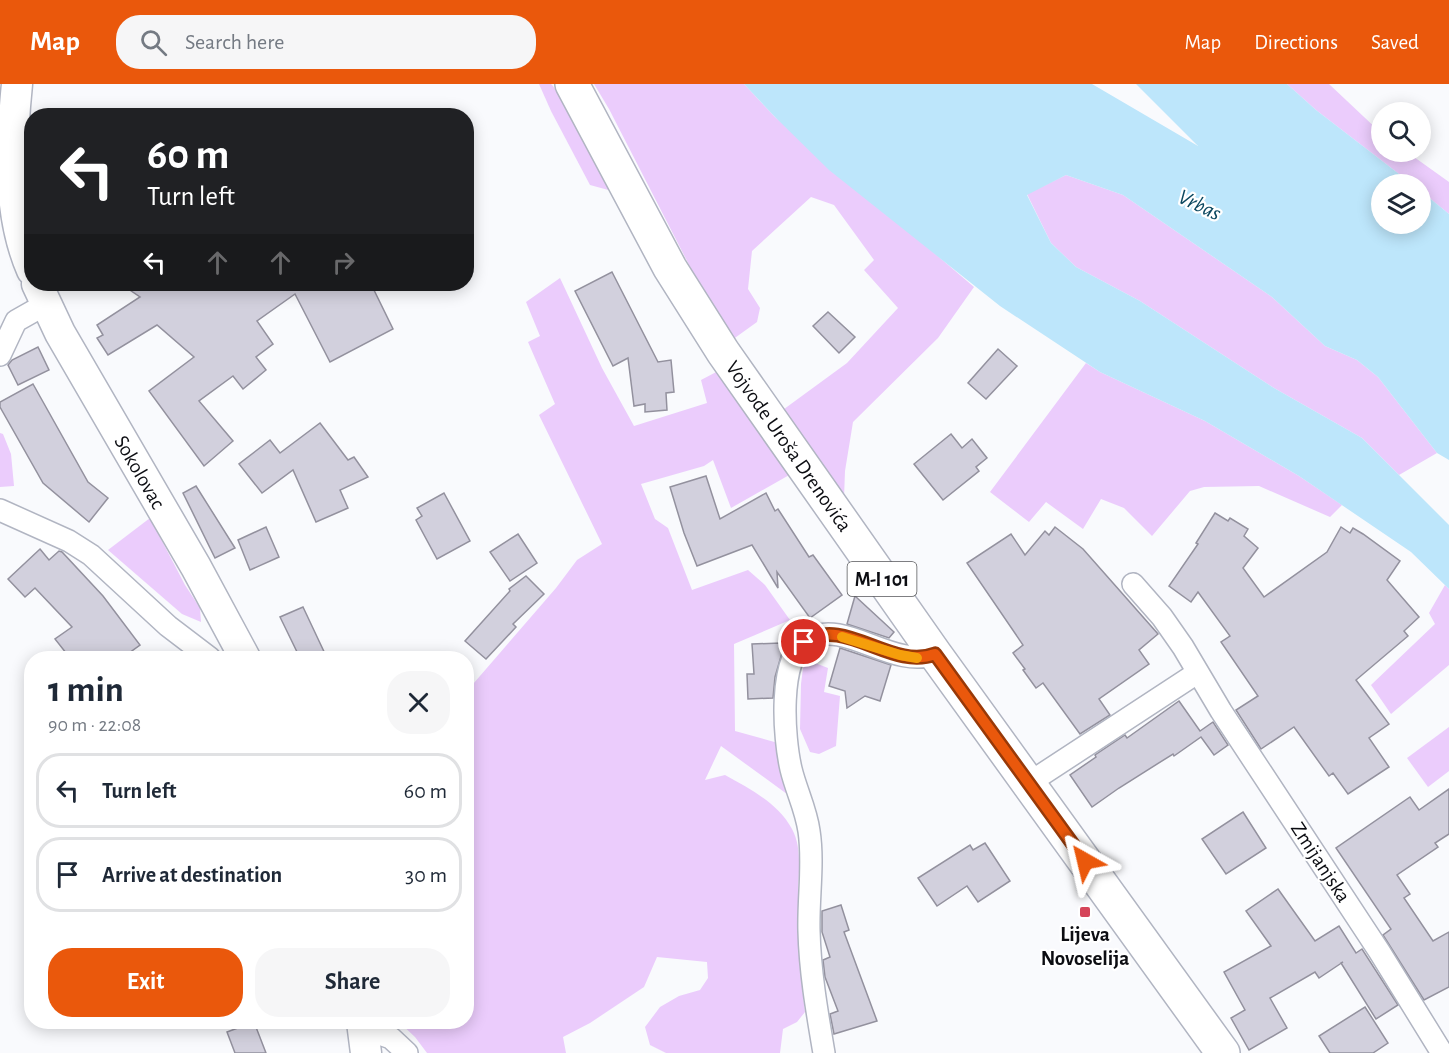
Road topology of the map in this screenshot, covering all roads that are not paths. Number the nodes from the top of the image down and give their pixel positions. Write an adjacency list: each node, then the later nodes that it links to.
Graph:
1 (17, 84): 3 (main road)
2 (572, 84): 10 (main road, Vojvode Uroša Drenovića / M-I 101)
3 (24, 245)
4 (42, 294): 5 (street); 9 (main road, Sokolovac)
5 (0, 355)
6 (0, 510): 8 (street)
7 (1133, 584): 11 (street, Zmijanjska)
8 (201, 651)
9 (241, 651)
10 (935, 654): 12 (main road, Vojvode Uroša Drenovića / M-I 101); 15 (street)
11 (1197, 673): 12 (street); 17 (street, Zmijanjska)
12 (1029, 783): 16 (main road, Vojvode Uroša Drenovića / M-I 101)
13 (364, 1034): 14 (street)
14 (407, 1053)
15 (824, 1053)
16 (1223, 1053)
17 (1443, 1053)

